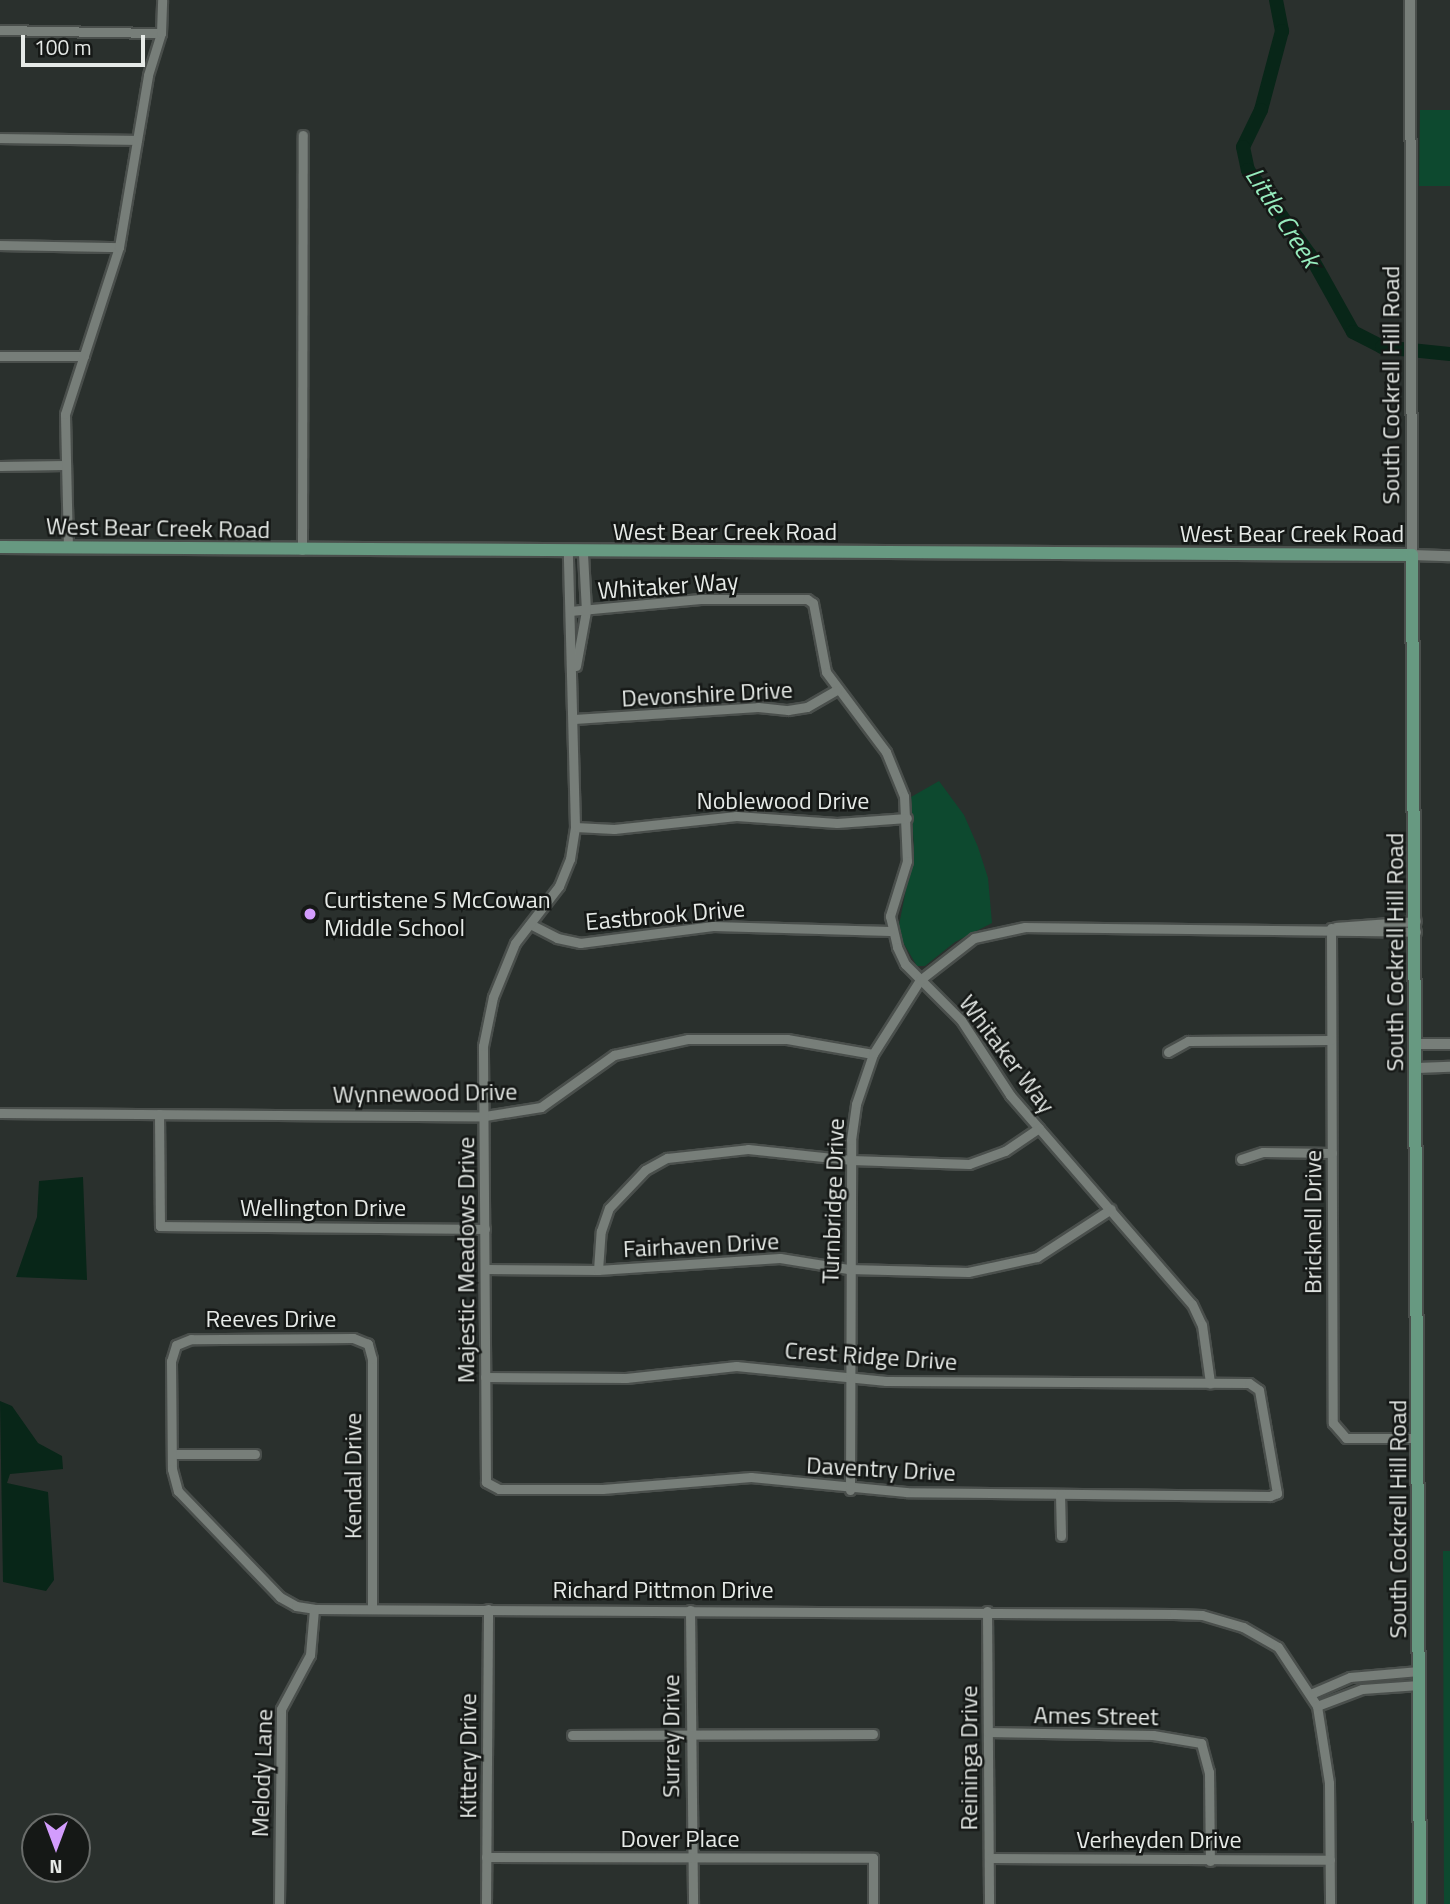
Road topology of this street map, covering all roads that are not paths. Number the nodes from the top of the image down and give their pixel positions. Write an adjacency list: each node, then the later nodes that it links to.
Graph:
1 (162, 0): 4 (street)
2 (1410, 0): 19 (street, South Cockrell Hill Road)
3 (0, 30): 4 (street)
4 (161, 33): 7 (street)
5 (303, 135): 16 (street)
6 (0, 138): 7 (street)
7 (137, 140): 9 (street)
8 (0, 245): 9 (street)
9 (119, 247): 11 (street)
10 (0, 356): 11 (street)
11 (84, 356): 12 (street)
12 (65, 465): 13 (street); 15 (street)
13 (0, 466)
14 (0, 547): 15 (main road, West Bear Creek Road)
15 (68, 548): 16 (main road, West Bear Creek Road)
16 (302, 551): 17 (main road, West Bear Creek Road)
17 (568, 553): 18 (main road, West Bear Creek Road); 21 (street, Majestic Meadows Drive)
18 (583, 553): 19 (main road, West Bear Creek Road); 22 (street, Majestic Meadows Drive)
19 (1412, 555): 20 (street, West Bear Creek Road); 29 (main road, South Cockrell Hill Road)
20 (1450, 556)
21 (570, 611): 22 (street, Whitaker Way); 23 (street, Majestic Meadows Drive)
22 (586, 611): 23 (street, Majestic Meadows Drive); 24 (street, Whitaker Way)
23 (573, 685): 25 (street, Majestic Meadows Drive)
24 (837, 690): 25 (street, Devonshire Drive); 26 (street, Whitaker Way)
25 (574, 719): 27 (street, Majestic Meadows Drive)
26 (907, 818): 27 (street, Noblewood Drive); 31 (street, Whitaker Way)
27 (576, 827): 28 (street, Majestic Meadows Drive)
28 (530, 924): 31 (street, Eastbrook Drive); 42 (street, Majestic Meadows Drive)
29 (1416, 926): 30 (street, Turnbridge Drive); 34 (main road, South Cockrell Hill Road)
30 (1331, 928): 32 (street, Turnbridge Drive); 33 (street, Bricknell Drive)
31 (890, 931): 32 (street, Whitaker Way)
32 (920, 980): 37 (street, Turnbridge Drive); 43 (street, Whitaker Way)
33 (1331, 1040): 36 (street); 44 (street, Bricknell Drive)
34 (1418, 1044): 35 (street); 38 (main road, South Cockrell Hill Road)
35 (1450, 1044)
36 (1168, 1052)
37 (873, 1054): 42 (street, Wynnewood Drive); 45 (street, Turnbridge Drive)
38 (1417, 1068): 39 (street); 57 (main road, South Cockrell Hill Road)
39 (1450, 1068)
40 (0, 1113): 41 (street, Wynnewood Drive)
41 (159, 1114): 42 (street, Wynnewood Drive); 48 (street, Wellington Drive)
42 (485, 1116): 48 (street, Majestic Meadows Drive)
43 (1039, 1128): 45 (street); 47 (street, Whitaker Way)
44 (1332, 1153): 46 (street); 57 (street, Bricknell Drive)
45 (850, 1160): 50 (street, Turnbridge Drive); 51 (street)
46 (1241, 1160)
47 (1111, 1209): 50 (street, Fairhaven Drive); 56 (street, Whitaker Way)
48 (485, 1229): 49 (street, Majestic Meadows Drive)
49 (485, 1269): 51 (street, Fairhaven Drive); 54 (street, Majestic Meadows Drive)
50 (848, 1269): 51 (street, Fairhaven Drive); 55 (street, Turnbridge Drive)
51 (598, 1270)
52 (368, 1344): 53 (street, Reeves Drive); 66 (street, Kendal Drive)
53 (176, 1345): 58 (street, Richard Pittmon Drive)
54 (485, 1377): 55 (street, Crest Ridge Drive); 60 (street, Majestic Meadows Drive)
55 (850, 1379): 56 (street, Crest Ridge Drive); 61 (street, Turnbridge Drive)
56 (1210, 1383): 62 (street, Crest Ridge Drive)
57 (1418, 1438): 70 (main road, South Cockrell Hill Road)
58 (172, 1454): 59 (street); 65 (street, Richard Pittmon Drive)
59 (255, 1454)
60 (486, 1482): 61 (street, Daventry Drive)
61 (850, 1490): 63 (street, Daventry Drive)
62 (1277, 1493): 63 (street, Daventry Drive)
63 (1060, 1494): 64 (street)
64 (1061, 1536)
65 (314, 1609): 66 (street, Richard Pittmon Drive); 83 (street, Melody Lane)
66 (372, 1609): 67 (street, Richard Pittmon Drive)
67 (488, 1609): 68 (street, Richard Pittmon Drive); 78 (street, Kittery Drive)
68 (690, 1610): 69 (street, Richard Pittmon Drive); 77 (street, Surrey Drive)
69 (987, 1611): 72 (street, Richard Pittmon Drive); 74 (street, Reininga Drive)
70 (1419, 1671): 71 (main road, South Cockrell Hill Road); 72 (street)
71 (1419, 1685): 73 (street); 89 (main road, South Cockrell Hill Road)
72 (1312, 1693): 73 (street, Richard Pittmon Drive)
73 (1317, 1706): 81 (street, Richard Pittmon Drive)
74 (988, 1732): 79 (street, Reininga Drive); 82 (street, Ames Street)
75 (873, 1734): 77 (street)
76 (572, 1735): 77 (street)
77 (690, 1735): 80 (street, Surrey Drive)
78 (486, 1857): 80 (street, Dover Place); 84 (street, Kittery Drive)
79 (989, 1858): 82 (street, Verheyden Drive); 87 (street, Reininga Drive)
80 (690, 1859): 85 (street, Surrey Drive); 86 (street, Dover Place)
81 (1330, 1860): 82 (street, Verheyden Drive); 88 (street, Richard Pittmon Drive)
82 (1210, 1861)
83 (279, 1904)
84 (486, 1904)
85 (693, 1904)
86 (873, 1904)
87 (989, 1904)
88 (1330, 1904)
89 (1420, 1904)

